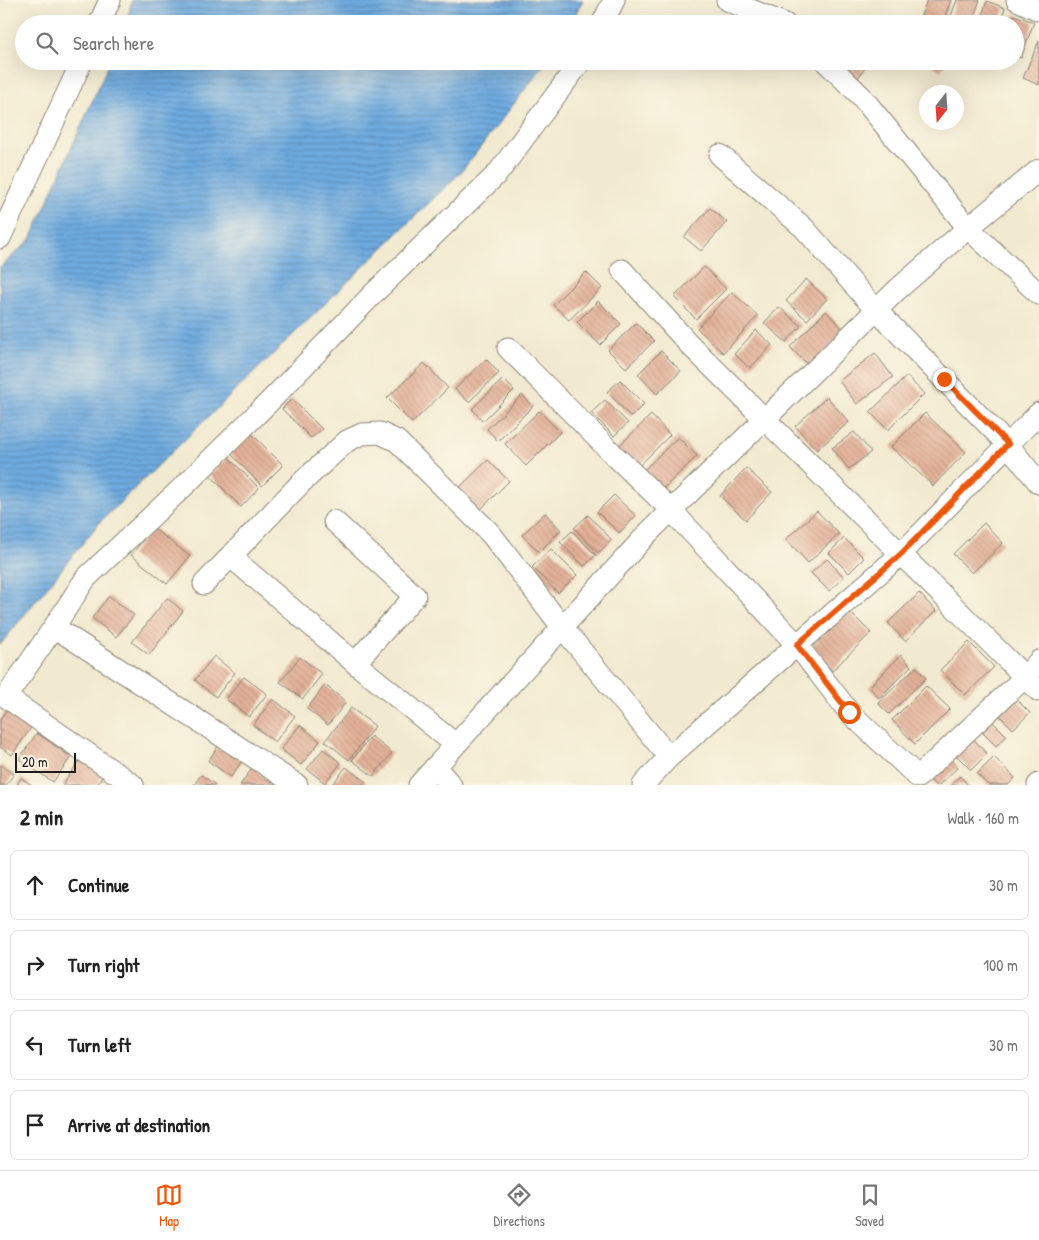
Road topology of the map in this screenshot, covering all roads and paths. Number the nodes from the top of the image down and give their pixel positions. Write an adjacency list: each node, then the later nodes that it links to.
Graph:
1 (110, 0): 6 (street)
2 (614, 0): 7 (street)
3 (727, 0): 8 (street)
4 (1016, 0): 5 (street)
5 (1039, 10)
6 (103, 15)
7 (606, 15)
8 (763, 15)
9 (78, 70): 15 (street)
10 (574, 70): 30 (street)
11 (834, 70): 14 (street)
12 (720, 155): 18 (street)
13 (1039, 170): 14 (street)
14 (968, 228): 17 (street); 18 (street)
15 (0, 238)
16 (622, 270): 21 (street)
17 (1039, 294)
18 (876, 310): 21 (street); 22 (street)
19 (508, 348): 24 (street)
20 (1039, 414): 22 (street)
21 (764, 419): 24 (street); 26 (street)
22 (1008, 444): 23 (street); 26 (street)
23 (1039, 483)
24 (671, 510): 29 (street); 31 (street)
25 (334, 521): 33 (street)
26 (901, 554): 31 (street); 34 (street)
27 (230, 556): 28 (street); 29 (street); 33 (street)
28 (204, 584)
29 (562, 627): 36 (street); 37 (street)
30 (54, 628): 35 (street); 40 (street)
31 (797, 645): 34 (street); 37 (street)
32 (1039, 661): 34 (street)
33 (355, 663): 36 (street)
34 (1032, 684)
35 (3, 701): 39 (street)
36 (455, 744): 38 (street)
37 (669, 757): 43 (street)
38 (435, 767): 41 (street); 42 (street)
39 (133, 785)
40 (297, 785)
41 (419, 785)
42 (451, 785)
43 (643, 785)

